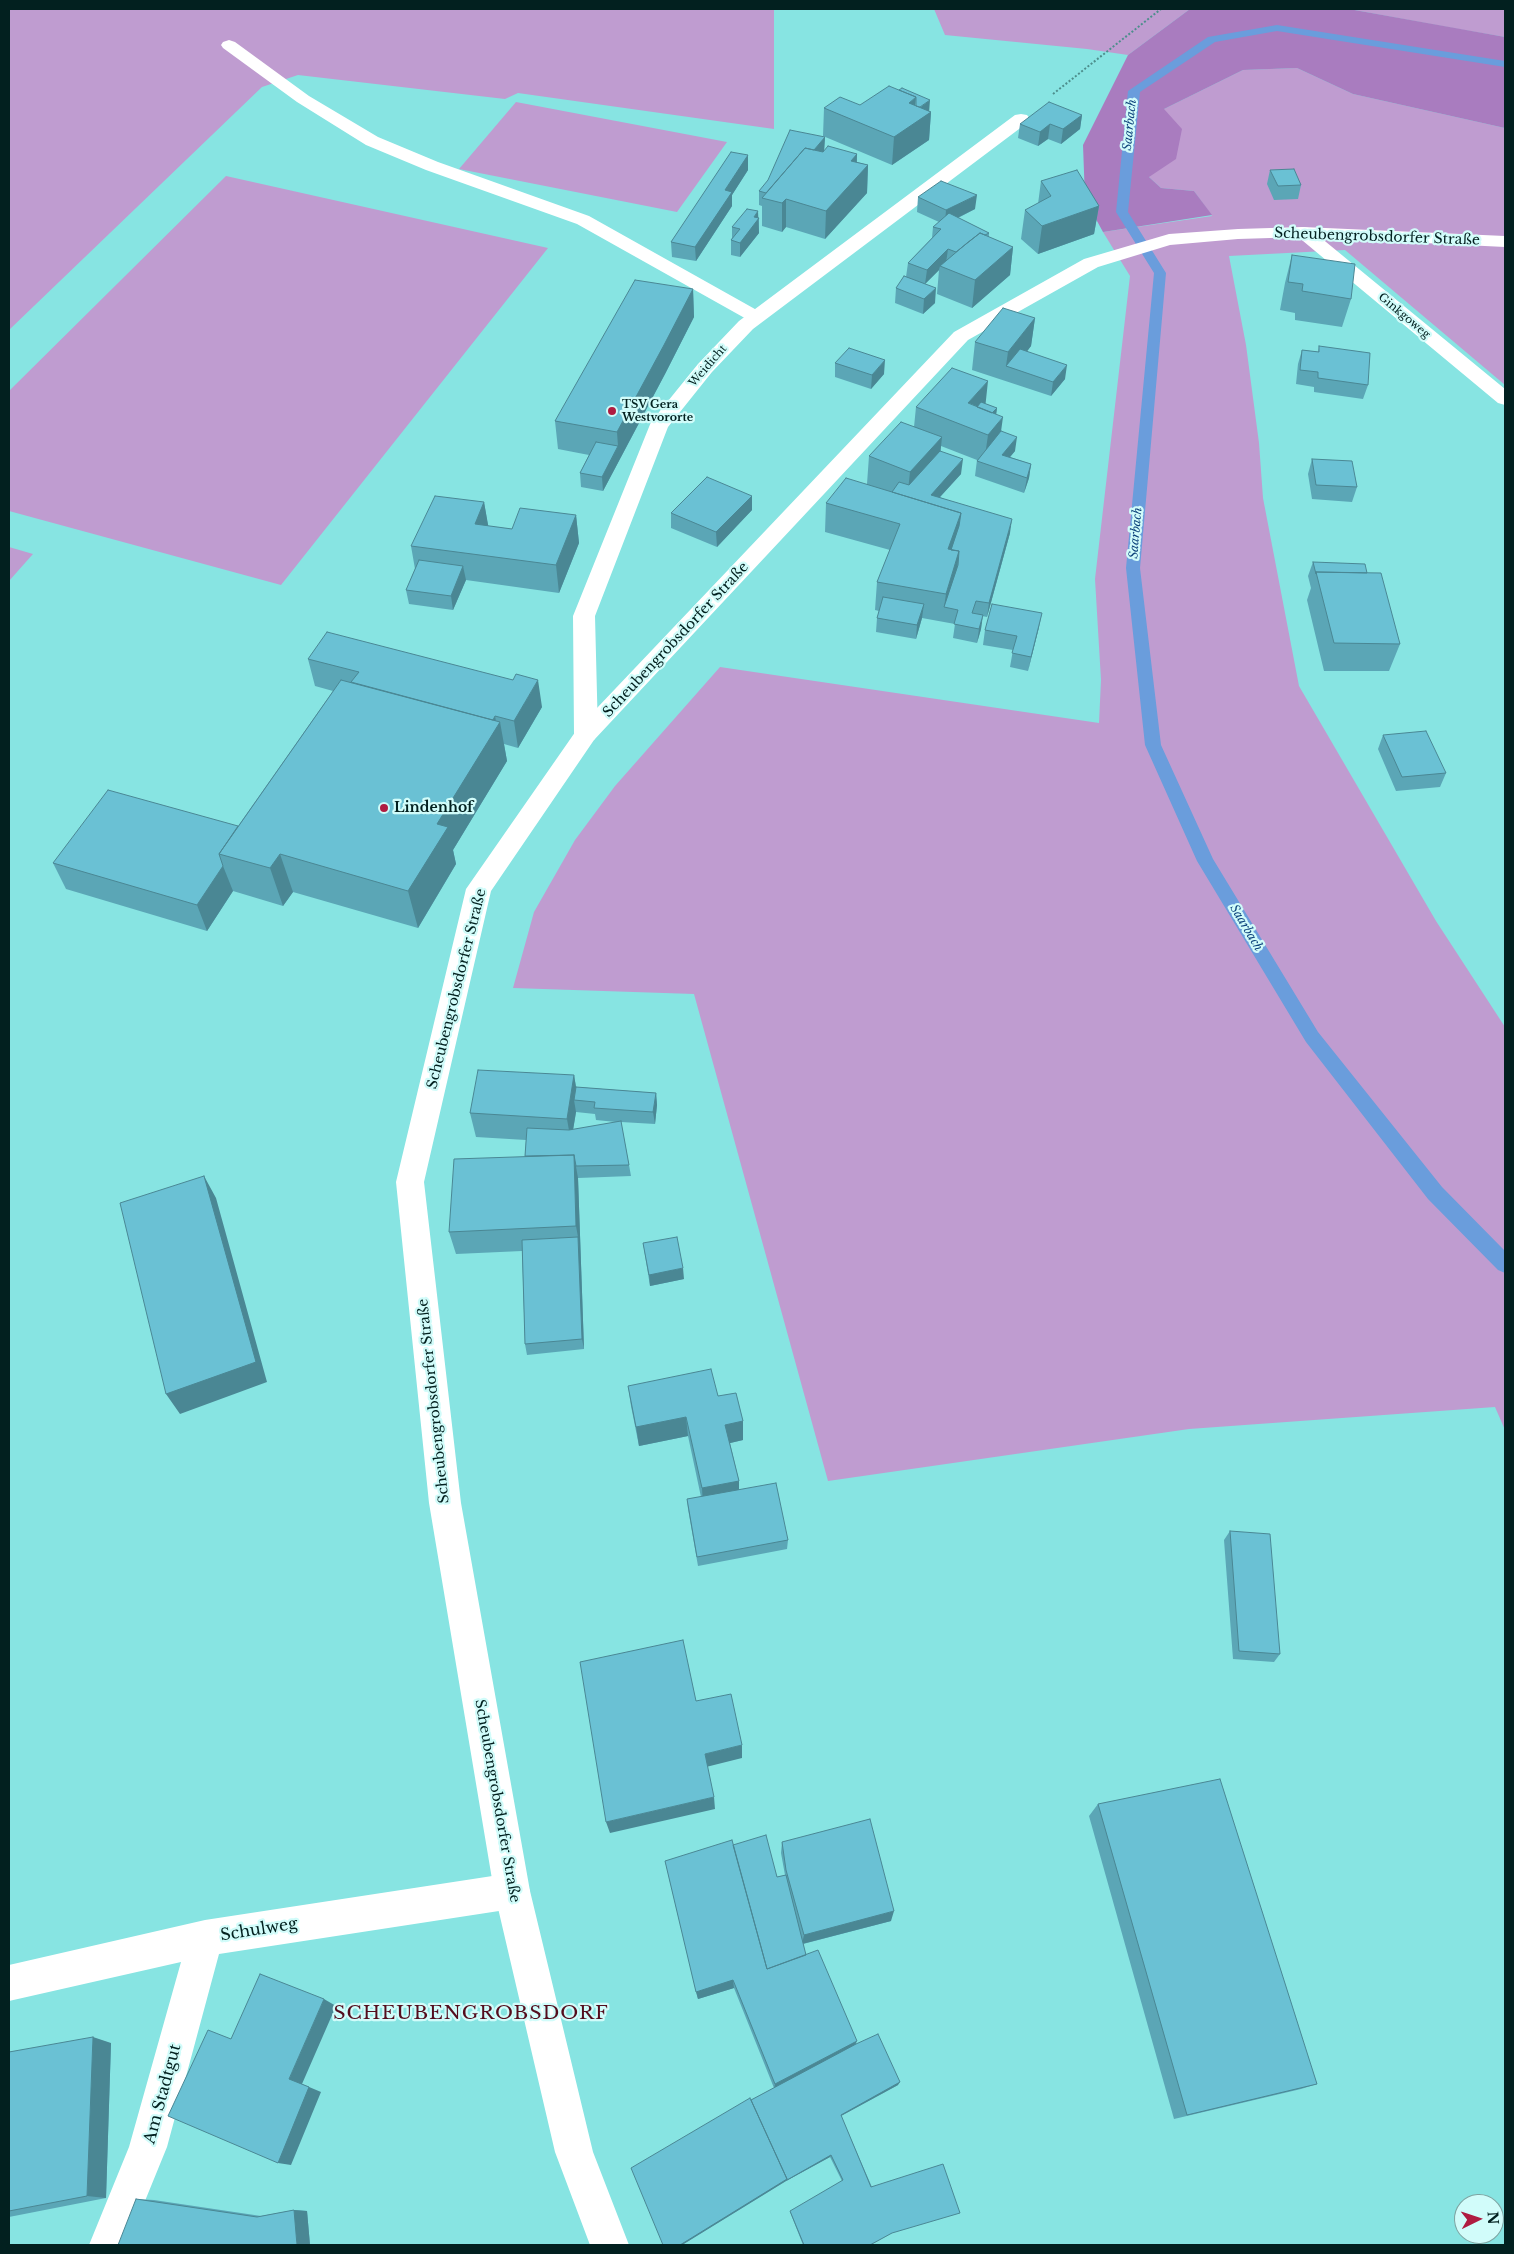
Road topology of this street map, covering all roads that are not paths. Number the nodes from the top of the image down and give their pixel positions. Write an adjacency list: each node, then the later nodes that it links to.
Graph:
1 (228, 45): 5 (lane)
2 (1021, 119): 5 (main road, Weidicht)
3 (1303, 232): 4 (main road, Scheubengrobsdorfer Straße); 6 (main road, Ginkgoweg); 7 (main road, Scheubengrobsdorfer Straße)
4 (1505, 242)
5 (756, 317): 7 (main road, Weidicht)
6 (1505, 399)
7 (586, 734): 8 (main road, Scheubengrobsdorfer Straße)
8 (512, 1892): 9 (main road, Schulweg); 12 (main road, Scheubengrobsdorfer Straße)
9 (205, 1938): 10 (main road, Schulweg); 11 (main road, Am Stadtgut)
10 (9, 1983)
11 (108, 2245)
12 (609, 2245)

